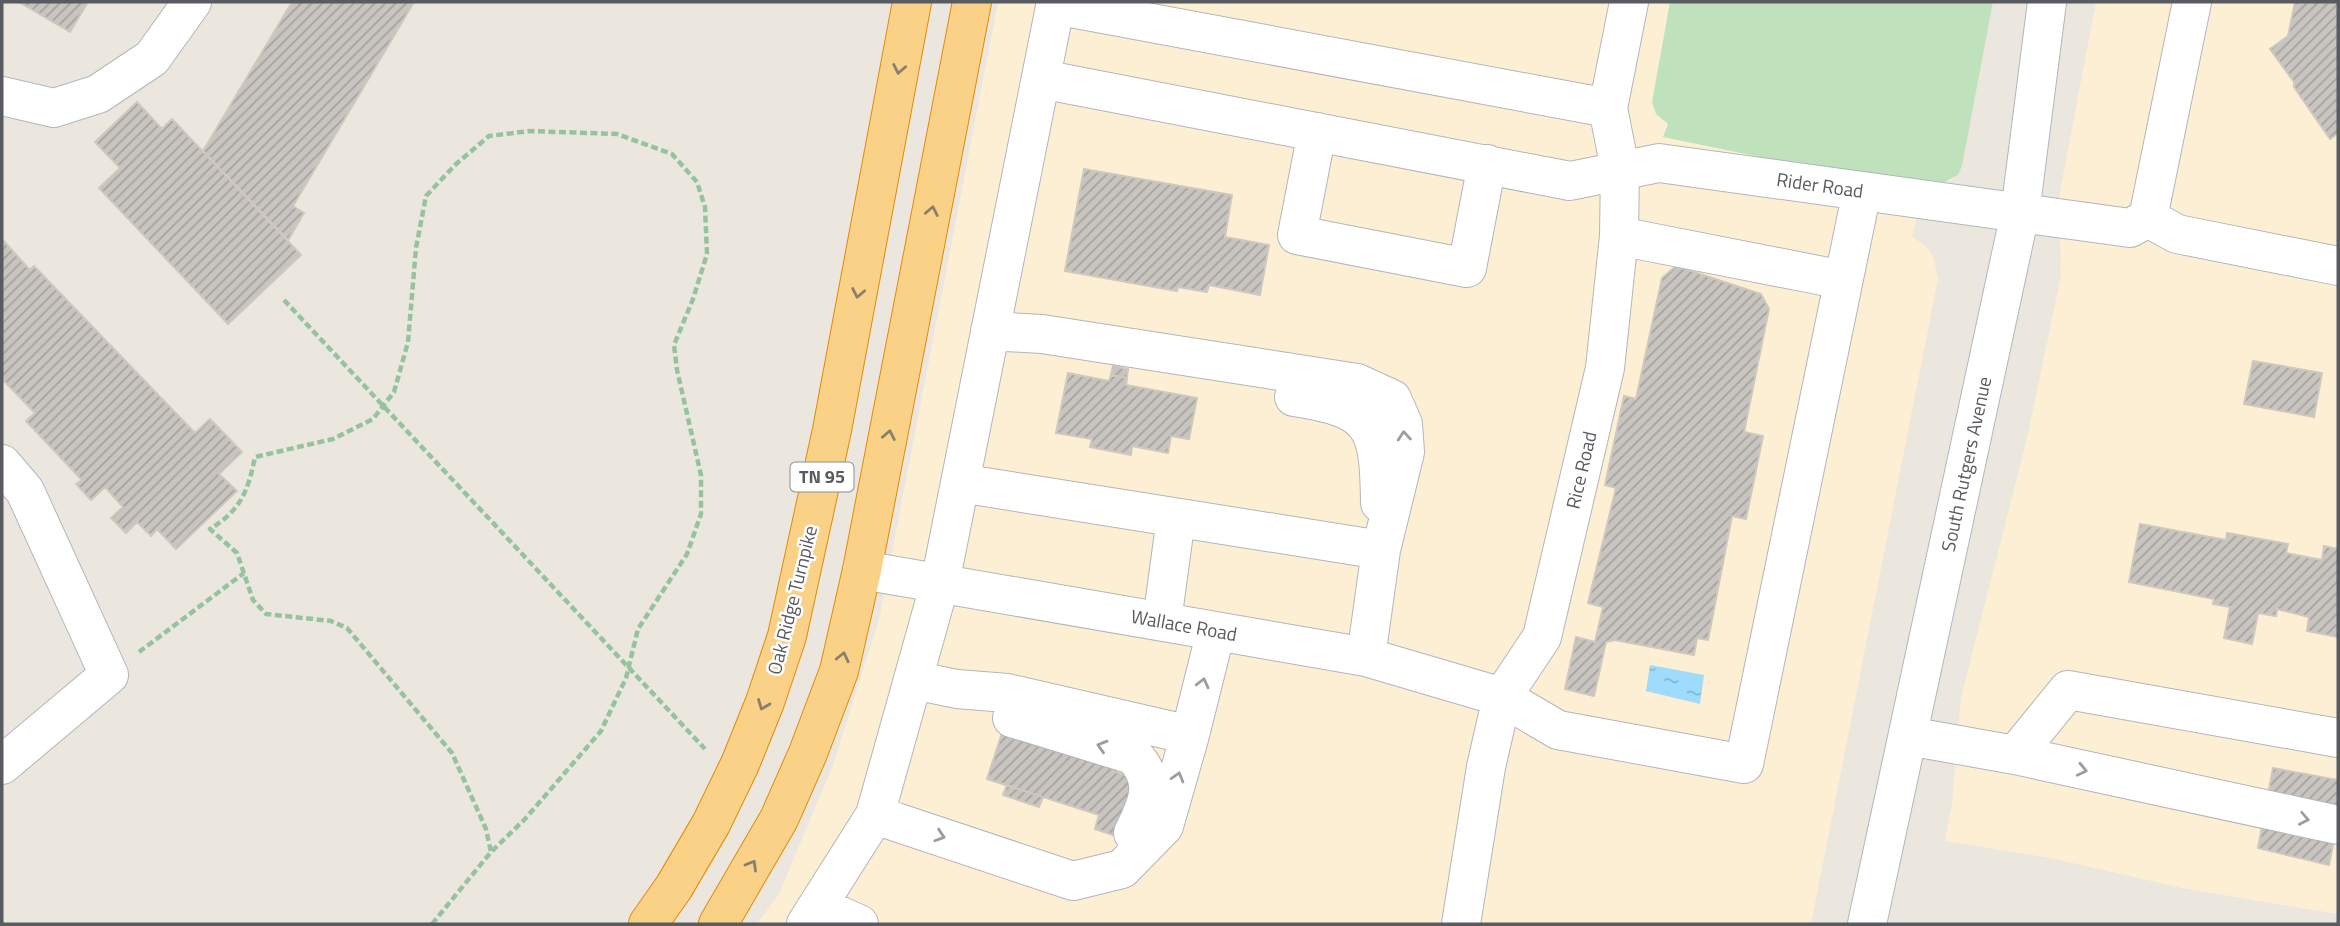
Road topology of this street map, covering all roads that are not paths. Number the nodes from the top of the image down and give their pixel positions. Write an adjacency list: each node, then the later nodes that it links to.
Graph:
1 (192, 2): 9 (street)
2 (912, 2): 42 (highway, Oak Ridge Turnpike / TN 95, one-way to 42)
3 (972, 2): 25 (highway, TN 95, one-way to 3)
4 (1629, 2): 10 (street, Rice Road)
5 (2047, 2): 15 (street, South Rutgers Avenue)
6 (2192, 2): 16 (street)
7 (1056, 4): 8 (street); 10 (street)
8 (1041, 79): 11 (street, Rider Road); 20 (street)
9 (2, 96)
10 (1608, 108): 13 (street, Rice Road)
11 (1317, 132): 12 (street, Rider Road); 12 (street)
12 (1487, 164): 13 (street, Rider Road)
13 (1620, 169): 14 (street, Rider Road); 17 (street, Rice Road)
14 (1862, 191): 15 (street, Rider Road); 19 (street)
15 (2020, 213): 16 (street, Rider Road); 34 (street, South Rutgers Avenue)
16 (2148, 218): 18 (street)
17 (1619, 236): 19 (street); 32 (street, Rice Road)
18 (2338, 265)
19 (1843, 280): 32 (street, Wallace Road)
20 (990, 331): 22 (street); 24 (street, one-way to 20)
21 (2, 464): 37 (street)
22 (960, 483): 23 (street); 26 (street)
23 (1177, 518): 24 (street); 27 (street)
24 (1381, 550): 29 (street)
25 (862, 570): 26 (street, Wallace Road); 43 (highway, TN 95, one-way to 25)
26 (940, 583): 27 (street, Wallace Road); 30 (street)
27 (1162, 621): 28 (street, Wallace Road)
28 (1216, 631): 29 (street, Wallace Road); 33 (street, one-way to 28)
29 (1366, 657): 32 (street, Wallace Road)
30 (913, 680): 31 (street); 38 (street)
31 (957, 689): 33 (street); 40 (street, one-way to 31)
32 (1502, 697): 45 (street, Rice Road)
33 (1190, 735): 40 (street, one-way to 33)
34 (1908, 736): 36 (street); 46 (street, South Rutgers Avenue)
35 (2338, 738): 36 (street)
36 (2015, 755): 39 (street, one-way to 39)
37 (2, 765)
38 (875, 815): 40 (street, one-way to 40); 41 (street)
39 (2338, 825)
40 (1047, 872)
41 (812, 915): 44 (street)
42 (648, 924)
43 (718, 924)
44 (859, 924)
45 (1461, 924)
46 (1867, 924)

